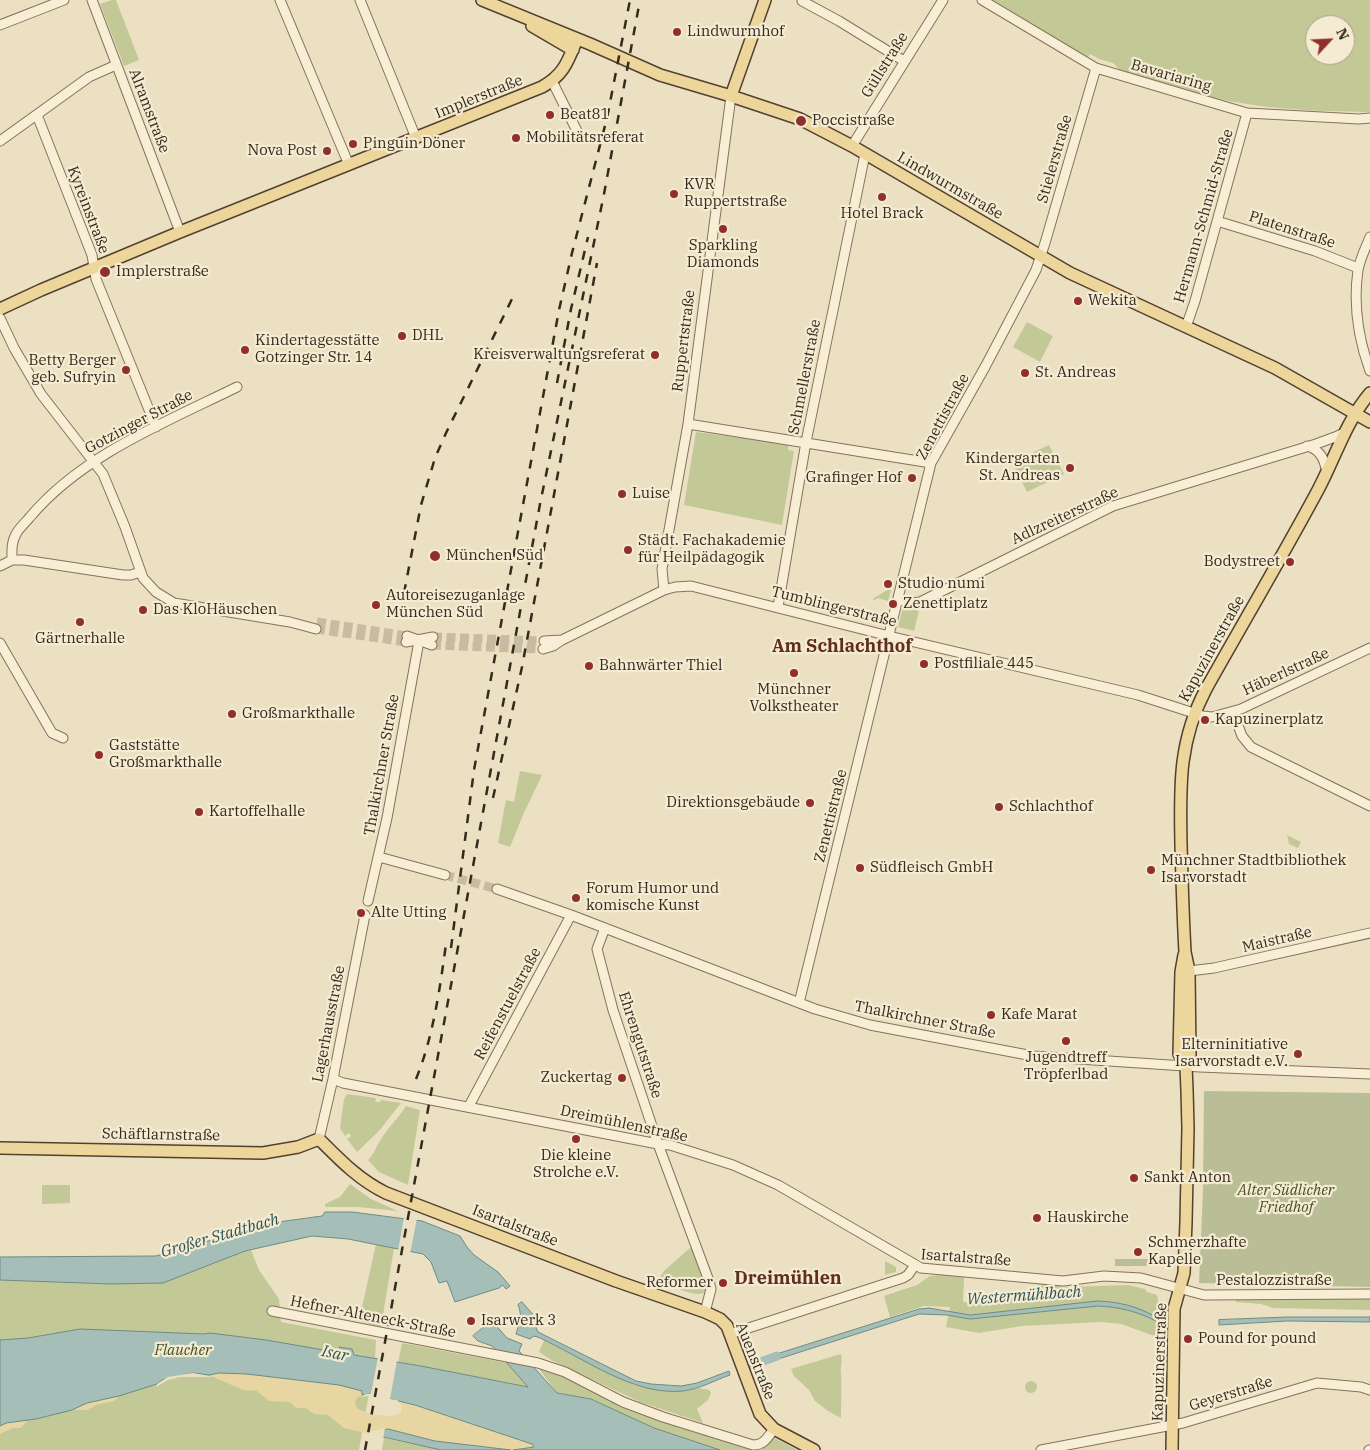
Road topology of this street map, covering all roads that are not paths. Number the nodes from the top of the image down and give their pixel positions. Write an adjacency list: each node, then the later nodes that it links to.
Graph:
1 (64, 0): 11 (street)
2 (92, 0): 15 (street, Alramstraße)
3 (280, 0): 27 (street)
4 (360, 0): 23 (street)
5 (482, 0): 10 (main road, Lindwurmstraße)
6 (765, 0): 18 (main road)
7 (943, 0): 14 (street, Güllstraße)
8 (982, 0): 16 (street, Bavariaring)
9 (802, 1): 14 (street)
10 (500, 8): 12 (main road, Lindwurmstraße); 13 (main road, Lindwurmstraße)
11 (0, 25)
12 (577, 39): 13 (main road, Implerstraße); 18 (main road, Lindwurmstraße)
13 (572, 52): 17 (main road, Implerstraße)
14 (904, 61): 25 (street, Güllstraße)
15 (116, 65): 20 (street); 29 (street, Alramstraße)
16 (1096, 68): 19 (street, Bavariaring); 31 (street, Stielerstraße)
17 (552, 81): 22 (street); 23 (main road, Implerstraße)
18 (731, 96): 25 (main road, Lindwurmstraße); 42 (street, Ruppertstraße)
19 (1247, 113): 21 (street, Bavariaring); 28 (street, Hermann-Schmid-Straße)
20 (36, 115): 24 (street); 32 (street, Kyreinstraße)
21 (1370, 118)
22 (580, 137)
23 (416, 138): 27 (main road, Implerstraße)
24 (0, 141)
25 (852, 146): 26 (main road, Lindwurmstraße)
26 (865, 154): 31 (main road, Lindwurmstraße); 45 (street, Schmellerstraße)
27 (349, 165): 29 (main road, Implerstraße)
28 (1217, 220): 33 (street, Platenstraße); 36 (street, Hermann-Schmid-Straße)
29 (180, 232): 32 (main road, Implerstraße)
30 (1370, 237): 33 (street)
31 (1041, 257): 36 (main road, Lindwurmstraße); 48 (street, Zenettistraße)
32 (94, 268): 34 (main road, Implerstraße); 43 (street, Kyreinstraße)
33 (1358, 268): 37 (street)
34 (0, 309)
35 (0, 318): 47 (street)
36 (1186, 327): 40 (main road, Lindwurmstraße)
37 (1370, 371)
38 (237, 387): 43 (street, Gotzinger Straße)
39 (1370, 393): 40 (main road, Kapuzinerstraße)
40 (1356, 414): 41 (main road, Lindwurmstraße); 44 (main road, Kapuzinerstraße)
41 (1370, 422)
42 (688, 424): 45 (street); 53 (street, Ruppertstraße)
43 (156, 427): 47 (street, Gotzinger Straße)
44 (1346, 432): 46 (street, Adlzreiterstraße); 49 (main road, Kapuzinerstraße)
45 (806, 442): 48 (street); 55 (street, Schmellerstraße)
46 (1306, 446): 49 (street); 54 (street, Adlzreiterstraße)
47 (93, 461): 50 (street, Gotzinger Straße); 52 (street)
48 (931, 463): 54 (street, Zenettistraße)
49 (1327, 472): 65 (main road, Kapuzinerstraße)
50 (12, 560): 51 (street); 52 (street)
51 (0, 566)
52 (140, 572): 56 (street)
53 (664, 590): 55 (street, Tumblingerstraße); 62 (street, Tumblingerstraße)
54 (899, 600): 57 (street)
55 (778, 608): 57 (street, Tumblingerstraße)
56 (316, 626)
57 (889, 636): 65 (street, Tumblingerstraße); 78 (street, Zenettistraße)
58 (406, 639): 59 (street)
59 (419, 641): 60 (street); 68 (street, Thalkirchner Straße)
60 (432, 641)
61 (0, 644): 66 (street)
62 (543, 645)
63 (1370, 648): 64 (street, Häberlstraße)
64 (1234, 712): 65 (street, Häberlstraße); 67 (street)
65 (1194, 714): 76 (main road, Kapuzinerstraße)
66 (63, 738)
67 (1370, 806)
68 (379, 857): 69 (street, Thalkirchner Straße); 71 (street)
69 (445, 876)
70 (497, 889): 73 (street, Thalkirchner Straße)
71 (368, 901)
72 (365, 914): 81 (street, Lagerhausstraße)
73 (571, 915): 74 (street, Thalkirchner Straße); 82 (street, Reifenstuelstraße)
74 (605, 928): 78 (street, Thalkirchner Straße); 84 (street, Ehrengutstraße)
75 (1370, 933): 77 (street, Maistraße)
76 (1185, 952): 77 (main road, Kapuzinerstraße); 79 (main road, Kapuzinerstraße)
77 (1189, 971): 79 (main road, Kapuzinerstraße)
78 (799, 1003): 79 (street, Thalkirchner Straße)
79 (1186, 1066): 80 (street, Thalkirchner Straße); 87 (main road, Kapuzinerstraße)
80 (1370, 1074)
81 (333, 1078): 82 (street, Dreimühlenstraße); 83 (street, Lagerhausstraße)
82 (469, 1106): 84 (street, Dreimühlenstraße)
83 (319, 1139): 85 (main road, Schäftlarnstraße); 90 (main road, Isartalstraße)
84 (658, 1144): 86 (street, Dreimühlenstraße); 90 (street, Ehrengutstraße)
85 (0, 1148)
86 (915, 1265): 87 (street, Isartalstraße); 92 (street, Isartalstraße)
87 (1180, 1288): 88 (street, Pestalozzistraße); 94 (main road, Kapuzinerstraße)
88 (1370, 1294)
89 (272, 1311): 95 (street, Hefner-Alteneck-Straße)
90 (705, 1312): 91 (main road, Isartalstraße)
91 (716, 1317): 92 (main road, Auenstraße)
92 (730, 1334): 95 (main road, Auenstraße)
93 (1370, 1390): 94 (street, Geyerstraße)
94 (1172, 1425): 97 (street, Geyerstraße); 98 (main road, Kapuzinerstraße)
95 (774, 1429): 96 (main road, Auenstraße)
96 (814, 1450)
97 (1041, 1450)
98 (1172, 1450)

